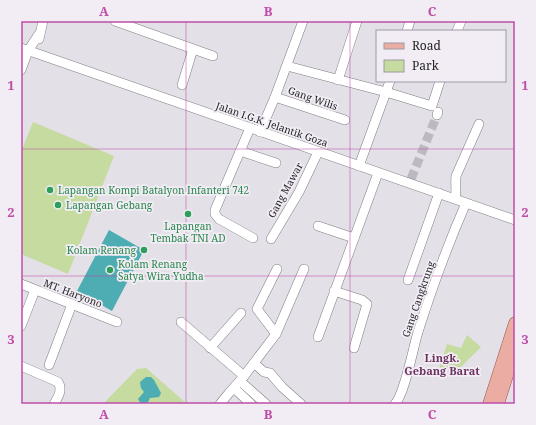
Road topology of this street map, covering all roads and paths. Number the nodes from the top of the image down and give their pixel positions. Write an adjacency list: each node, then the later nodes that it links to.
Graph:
1 (43, 21): 6 (street)
2 (115, 21): 5 (street)
3 (303, 21): 8 (street)
4 (357, 21): 10 (street)
5 (194, 49): 7 (street); 13 (street)
6 (29, 51): 9 (street); 18 (street, Jalan I.G.K. Jelantik Goza)
7 (213, 56)
8 (287, 66): 10 (street); 15 (street)
9 (21, 70)
10 (338, 80): 14 (street)
11 (390, 82): 14 (street)
12 (440, 82): 14 (street)
13 (182, 85)
14 (386, 92): 23 (street)
15 (275, 97): 16 (street, Gang Wilis); 19 (street)
16 (345, 120)
17 (479, 124): 26 (street)
18 (250, 128): 19 (street, Jalan I.G.K. Jelantik Goza); 20 (street)
19 (260, 132): 21 (street, Jalan I.G.K. Jelantik Goza)
20 (240, 151): 22 (street); 30 (street)
21 (318, 152): 23 (street, Jalan I.G.K. Jelantik Goza); 32 (street, Gang Mawar)
22 (276, 163)
23 (359, 166): 24 (street, Jalan I.G.K. Jelantik Goza)
24 (378, 173): 25 (street, Jalan I.G.K. Jelantik Goza); 31 (street)
25 (439, 193): 26 (street, Jalan I.G.K. Jelantik Goza); 35 (street)
26 (455, 199): 27 (street, Jalan I.G.K. Jelantik Goza)
27 (466, 203): 28 (street, Jalan I.G.K. Jelantik Goza); 56 (street, Gang Cangkrung)
28 (515, 220)
29 (318, 226): 31 (street)
30 (253, 238)
31 (354, 238): 38 (street)
32 (271, 239)
33 (304, 268): 46 (street)
34 (277, 269): 46 (street)
35 (408, 280)
36 (21, 284): 37 (street, MT. Haryono)
37 (35, 290): 39 (street, MT. Haryono); 44 (street)
38 (334, 291): 45 (street); 48 (street)
39 (72, 304): 41 (street, MT. Haryono); 51 (street)
40 (240, 313): 47 (street)
41 (117, 322)
42 (181, 322): 47 (street)
43 (515, 323): 54 (main road)
44 (21, 326)
45 (318, 337)
46 (273, 338): 50 (street)
47 (210, 348): 53 (street)
48 (354, 348)
49 (515, 350): 54 (main road)
50 (254, 363): 53 (street); 61 (street)
51 (49, 365)
52 (21, 366): 57 (street)
53 (242, 379): 55 (street); 60 (street)
54 (501, 380): 62 (main road); 63 (main road)
55 (234, 388): 58 (street); 59 (street)
56 (398, 400)
57 (54, 404)
58 (220, 404)
59 (251, 404)
60 (266, 404)
61 (301, 404)
62 (489, 404)
63 (498, 404)

